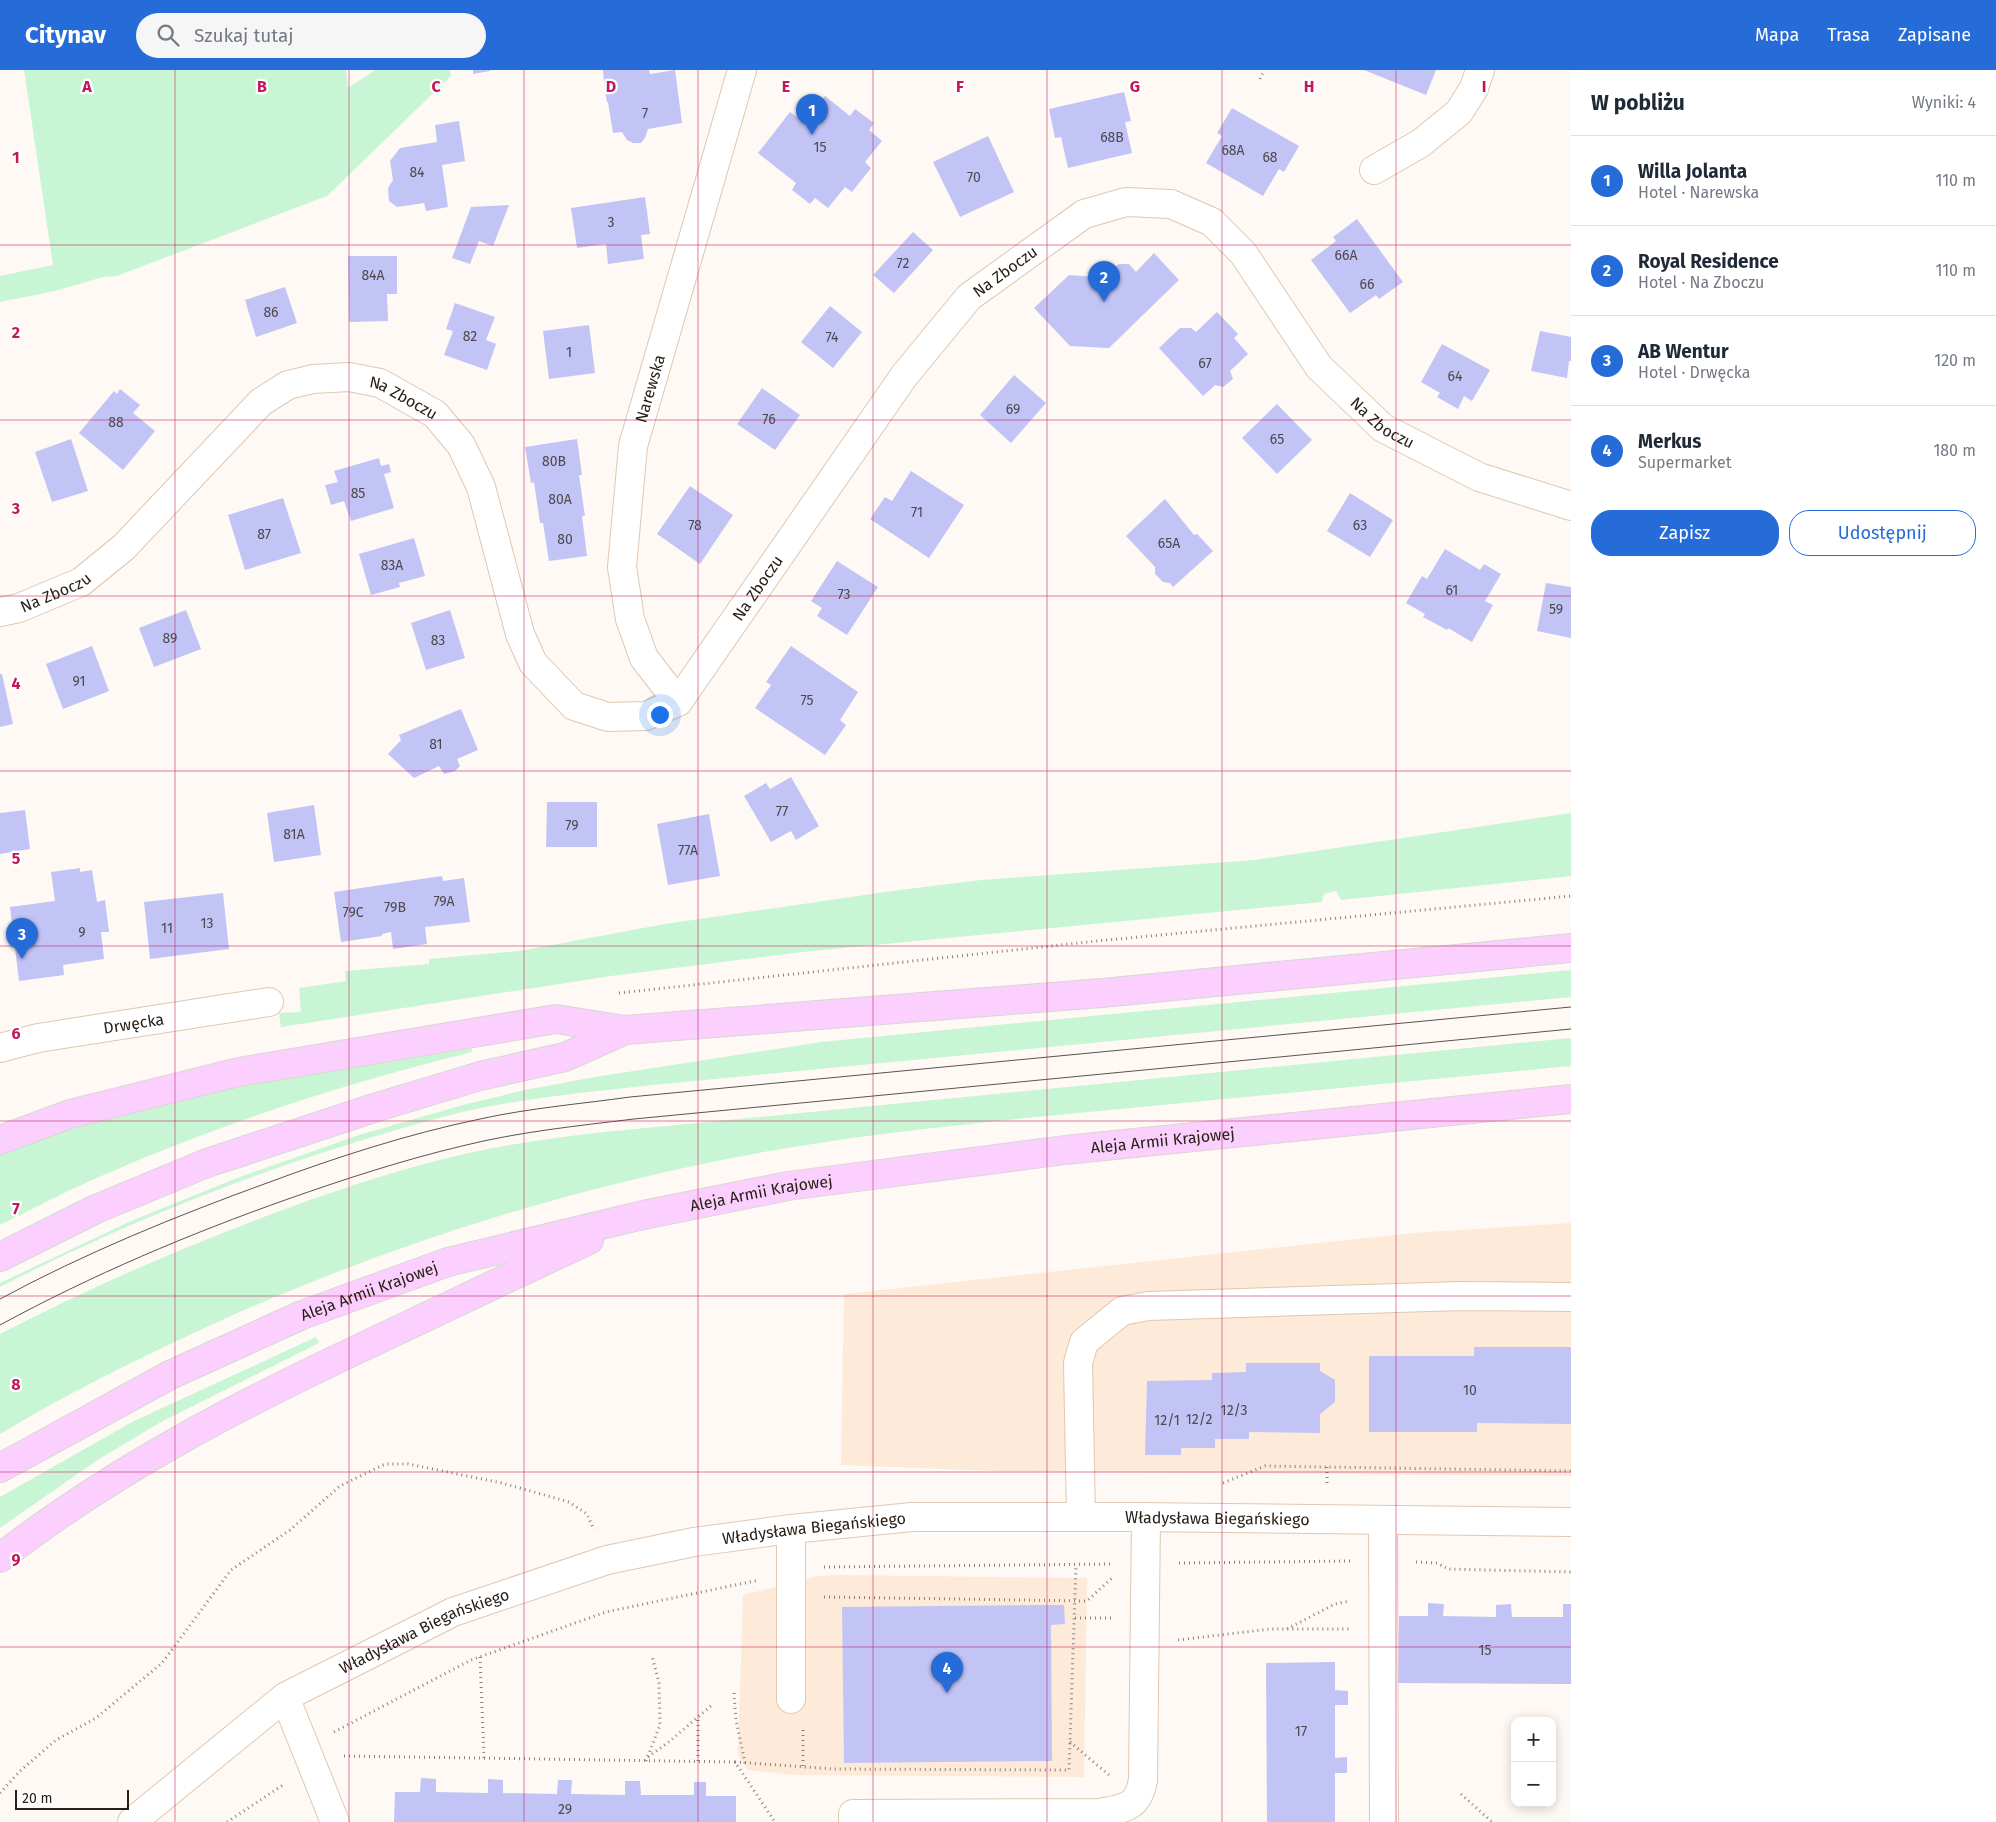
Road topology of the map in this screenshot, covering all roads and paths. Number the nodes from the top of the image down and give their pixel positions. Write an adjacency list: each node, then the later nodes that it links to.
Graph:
1 (742, 70): 8 (street, Narewska)
2 (1264, 70): 4 (path)
3 (1480, 70): 5 (street)
4 (1260, 79)
5 (1374, 170)
6 (1571, 506): 8 (street, Na Zboczu)
7 (0, 612): 8 (street, Na Zboczu)
8 (678, 702)
9 (1571, 896): 11 (path)
10 (1571, 948): 13 (main road)
11 (614, 993)
12 (269, 1002): 14 (street, Drwęcka)
13 (625, 1030): 16 (main road); 18 (main road)
14 (0, 1048)
15 (1571, 1099): 17 (main road, Aleja Armii Krajowej)
16 (0, 1140)
17 (643, 1215): 20 (main road, Aleja Armii Krajowej); 29 (main road)
18 (0, 1257)
19 (1571, 1297): 24 (street)
20 (0, 1468)
21 (1571, 1471): 22 (path)
22 (1215, 1487)
23 (587, 1514): 58 (path)
24 (1080, 1517): 25 (street, Władysława Biegańskiego); 28 (street, Władysława Biegańskiego)
25 (1146, 1517): 26 (street, Władysława Biegańskiego); 31 (street)
26 (1383, 1520): 27 (street, Władysława Biegańskiego); 30 (street)
27 (1571, 1522)
28 (791, 1529): 34 (street); 46 (street, Władysława Biegańskiego)
29 (0, 1558)
30 (1382, 1562): 31 (path); 33 (path); 65 (street)
31 (1136, 1564): 32 (path); 37 (path); 42 (street)
32 (1076, 1565): 34 (path); 37 (path)
33 (1571, 1572)
34 (791, 1573): 44 (path); 47 (street)
35 (832, 1597): 37 (path)
36 (1358, 1599): 40 (path)
37 (1075, 1601): 38 (path)
38 (1074, 1618): 39 (path); 57 (path)
39 (1104, 1618)
40 (1286, 1629): 41 (path); 42 (path)
41 (1355, 1629)
42 (1145, 1644): 64 (street)
43 (652, 1656): 52 (path)
44 (480, 1657): 51 (path); 53 (path)
45 (734, 1693): 56 (path)
46 (285, 1697): 53 (street); 60 (street, Władysława Biegańskiego)
47 (791, 1699)
48 (712, 1705): 49 (path)
49 (698, 1716): 52 (path); 54 (path)
50 (803, 1741): 57 (path)
51 (484, 1758): 52 (path); 53 (path)
52 (647, 1759): 54 (path)
53 (315, 1760): 61 (path); 62 (street)
54 (698, 1761): 55 (path)
55 (735, 1762): 56 (path); 63 (path)
56 (745, 1763): 57 (path)
57 (803, 1767)
58 (0, 1793)
59 (1461, 1794): 66 (path)
60 (132, 1822)
61 (227, 1822)
62 (335, 1822)
63 (775, 1822)
64 (853, 1822)
65 (1384, 1822)
66 (1492, 1822)

